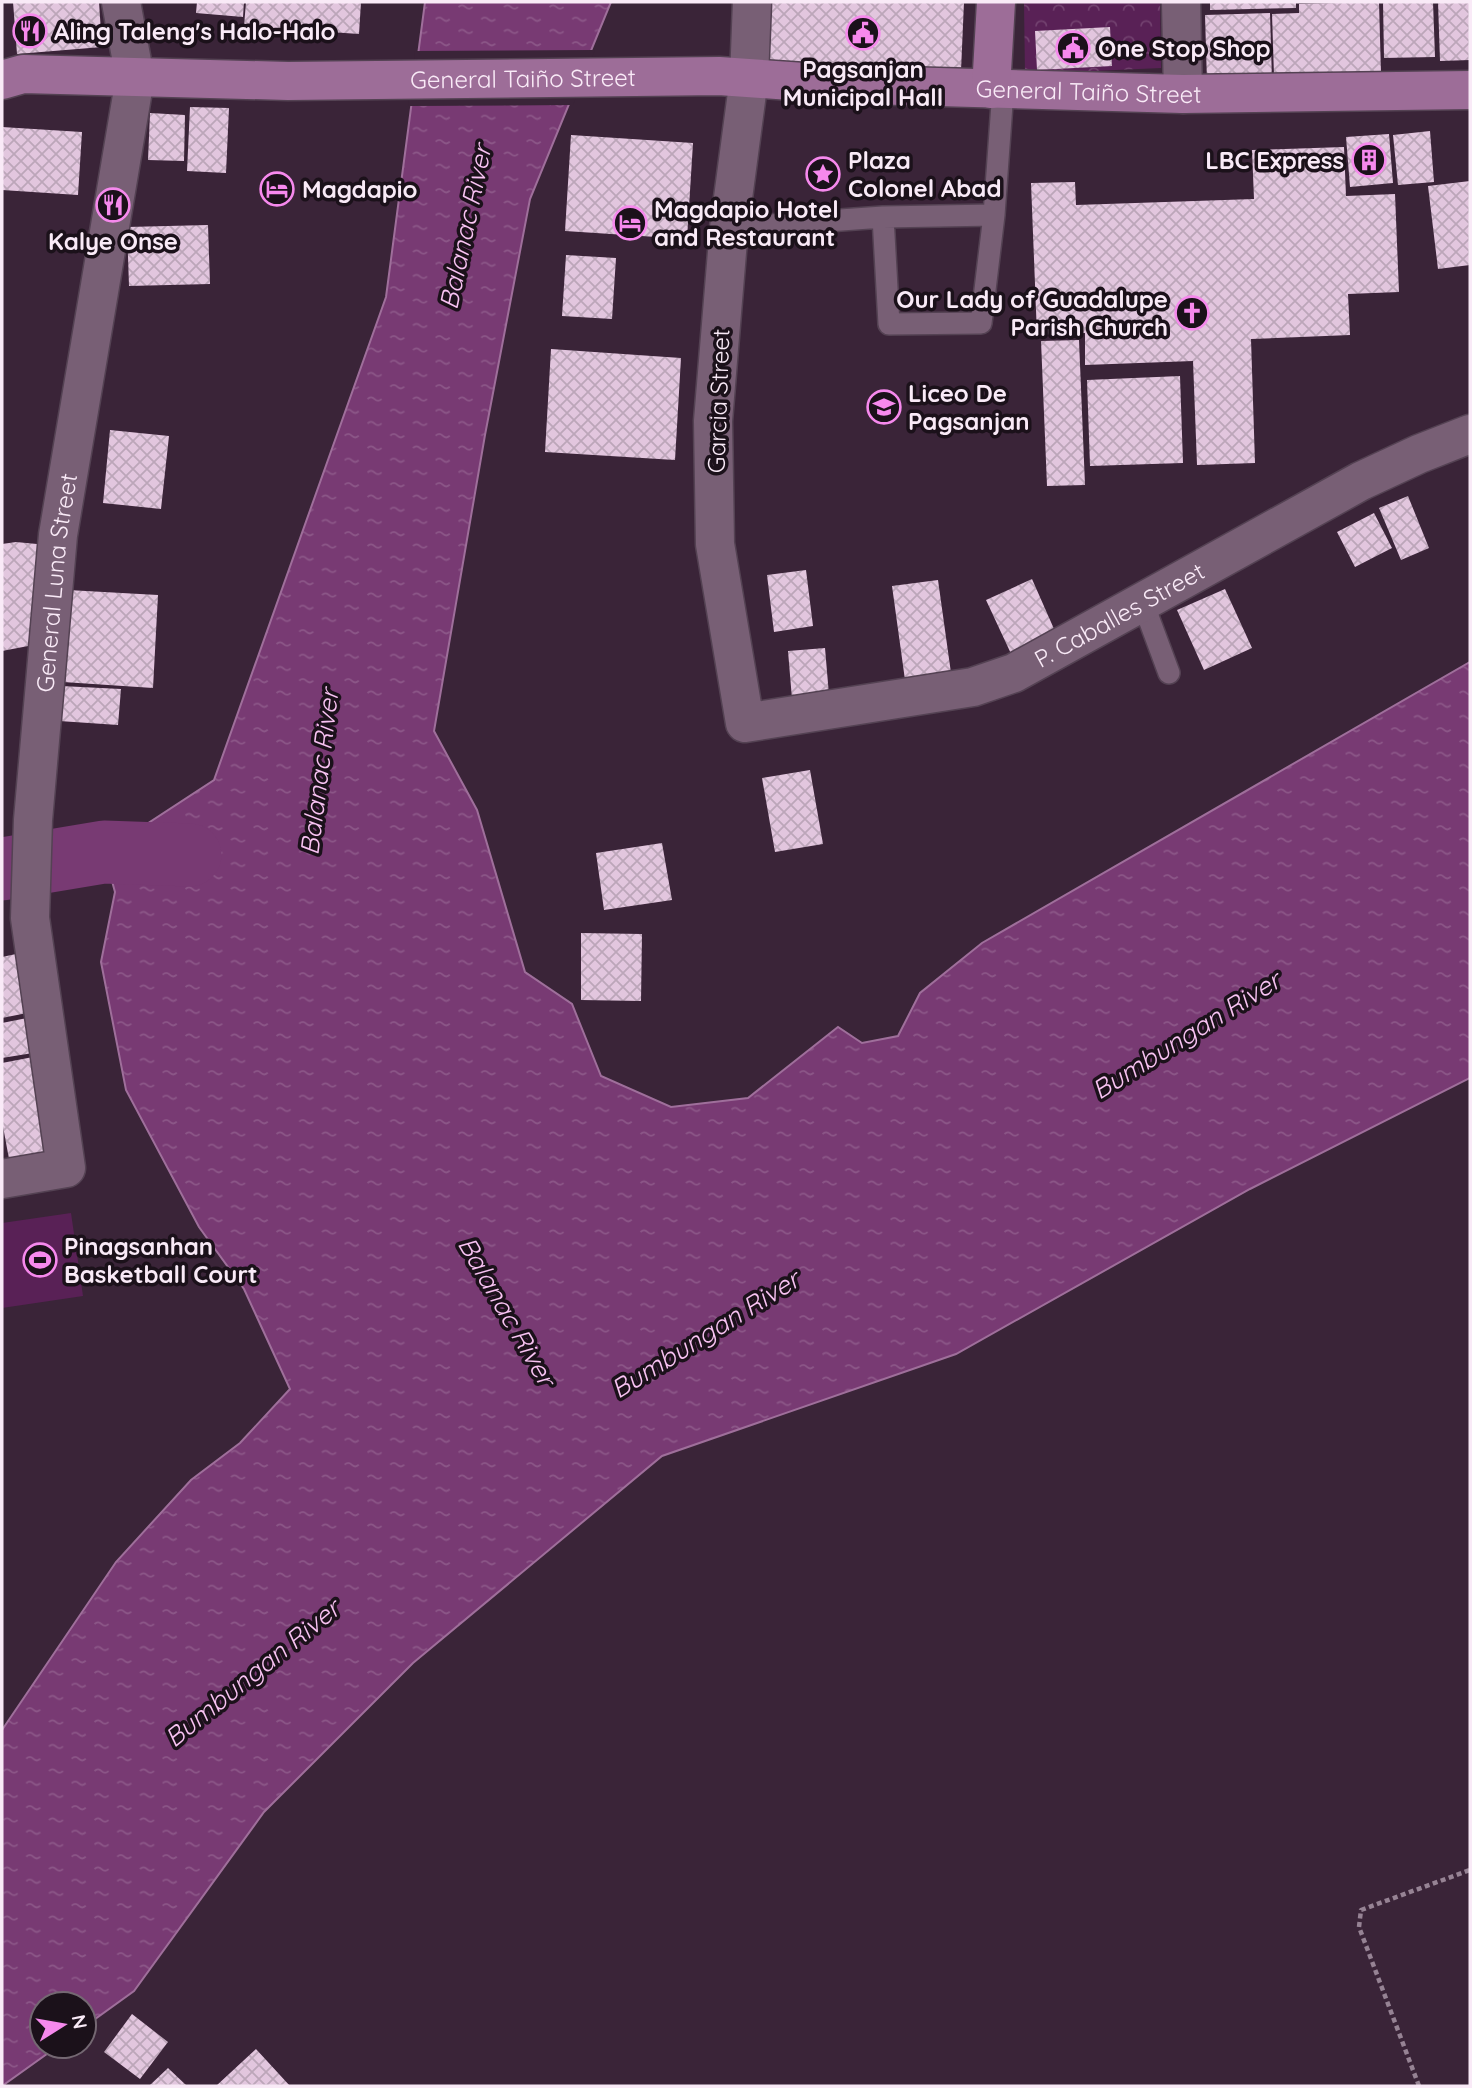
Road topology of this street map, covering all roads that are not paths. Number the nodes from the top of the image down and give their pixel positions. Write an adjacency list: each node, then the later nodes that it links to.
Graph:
1 (121, 2): 6 (street, General Luna Street)
2 (752, 2): 5 (street, Garcia Street)
3 (996, 2): 8 (main road)
4 (1181, 2): 10 (street)
5 (734, 77): 6 (main road, General Taiño Street); 8 (main road, General Taiño Street); 13 (street, Garcia Street)
6 (135, 78): 7 (main road, General Taiño Street); 18 (street, General Luna Street)
7 (2, 80)
8 (997, 89): 10 (main road, General Taiño Street); 11 (lane)
9 (1470, 90): 10 (main road, General Taiño Street)
10 (1183, 94)
11 (995, 215): 12 (lane); 12 (lane)
12 (883, 217): 13 (lane)
13 (729, 228): 17 (street, Garcia Street)
14 (1470, 434): 15 (street, P. Caballes Street)
15 (1143, 603): 16 (lane); 17 (street, P. Caballes Street)
16 (1170, 673)
17 (745, 723)
18 (2, 1179)

